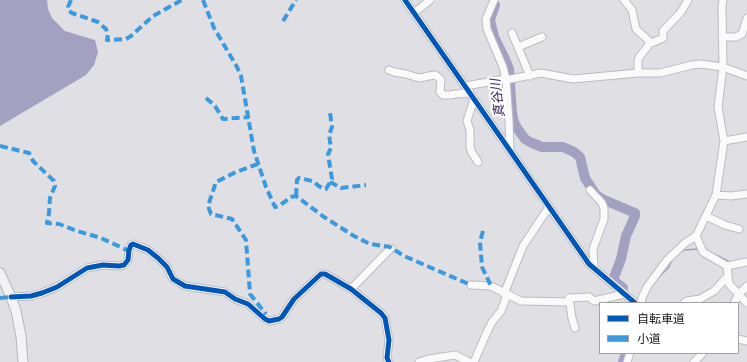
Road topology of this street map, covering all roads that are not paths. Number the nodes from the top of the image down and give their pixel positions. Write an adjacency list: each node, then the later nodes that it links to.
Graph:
1 (405, 0): 7 (street)
2 (430, 0): 7 (street)
3 (494, 0): 19 (street)
4 (624, 0): 12 (street)
5 (688, 0): 12 (street)
6 (723, 0): 10 (street)
7 (414, 13): 20 (street)
8 (747, 18): 10 (street)
9 (512, 33): 13 (street)
10 (722, 36): 14 (street)
11 (542, 37): 13 (street)
12 (649, 44): 16 (street)
13 (518, 47): 17 (street)
14 (723, 67): 16 (street); 18 (street); 23 (street)
15 (390, 70): 21 (street)
16 (638, 73): 17 (street)
17 (530, 76): 19 (street)
18 (747, 76)
19 (506, 80): 20 (street); 24 (street)
20 (465, 86): 21 (street)
21 (472, 96): 24 (street); 25 (street)
22 (747, 137): 23 (street)
23 (724, 141): 27 (street)
24 (510, 150): 29 (street)
25 (478, 162)
26 (590, 190): 36 (street)
27 (716, 194): 28 (street); 30 (street)
28 (747, 194)
29 (549, 207): 36 (street); 44 (street)
30 (706, 216): 31 (street); 32 (street)
31 (739, 229)
32 (696, 236): 35 (street); 49 (street)
33 (391, 248): 41 (street)
34 (747, 262): 35 (street)
35 (727, 266): 38 (street)
36 (594, 268): 42 (street)
37 (0, 273): 45 (main road)
38 (728, 276): 43 (street); 46 (street)
39 (471, 285): 44 (street)
40 (747, 286): 43 (street)
41 (351, 289): 45 (street); 56 (street)
42 (624, 294): 47 (street); 48 (street)
43 (738, 294): 51 (street); 52 (street)
44 (506, 295): 47 (street); 59 (street)
45 (11, 297): 55 (main road)
46 (700, 301): 50 (street)
47 (569, 302): 53 (street)
48 (634, 302)
49 (641, 302)
50 (686, 302)
51 (734, 302)
52 (747, 303)
53 (575, 328)
54 (702, 354): 60 (street)
55 (23, 362)
56 (389, 362)
57 (419, 362): 58 (street)
58 (469, 362)
59 (474, 362)
60 (694, 362)

